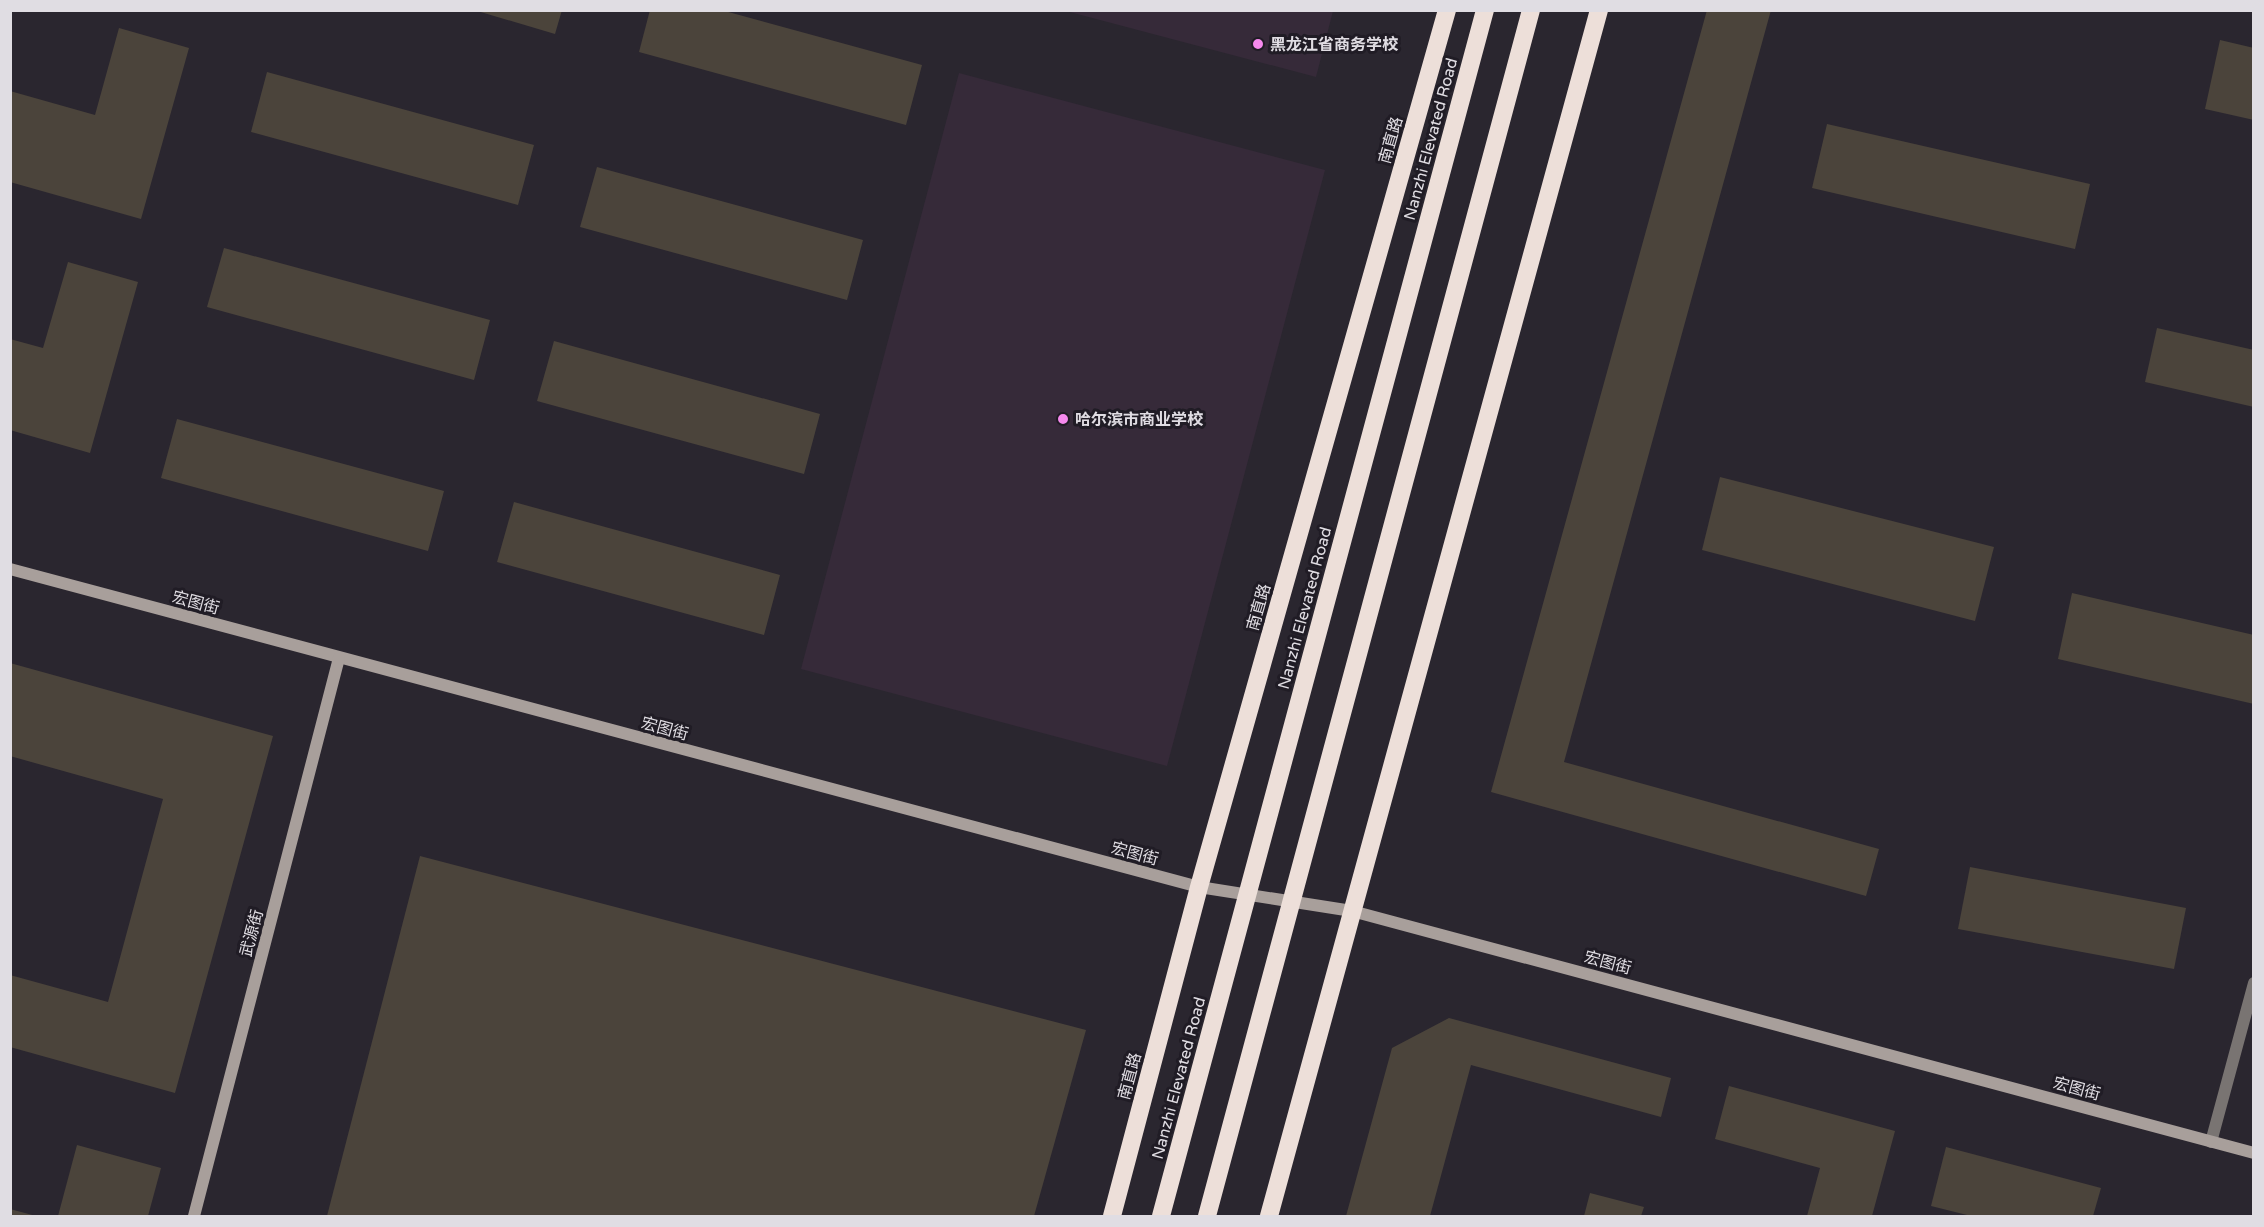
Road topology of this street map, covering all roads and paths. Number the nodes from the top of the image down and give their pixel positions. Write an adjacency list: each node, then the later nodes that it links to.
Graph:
1 (1447, 10): 7 (highway, 南直路)
2 (1485, 10): 14 (highway, Nanzhi Elevated Road, bridge)
3 (1531, 10): 15 (highway, bridge)
4 (1599, 10): 8 (highway)
5 (10, 569): 6 (street, 宏图街)
6 (339, 658): 7 (street, 宏图街); 12 (street, 武源街)
7 (1199, 887): 8 (street, 宏图街); 13 (highway, 南直路)
8 (1353, 911): 10 (street, 宏图街); 16 (highway)
9 (2253, 983): 10 (street)
10 (2211, 1142): 11 (street, 宏图街)
11 (2253, 1153)
12 (194, 1216)
13 (1112, 1216)
14 (1161, 1216)
15 (1207, 1216)
16 (1269, 1216)

